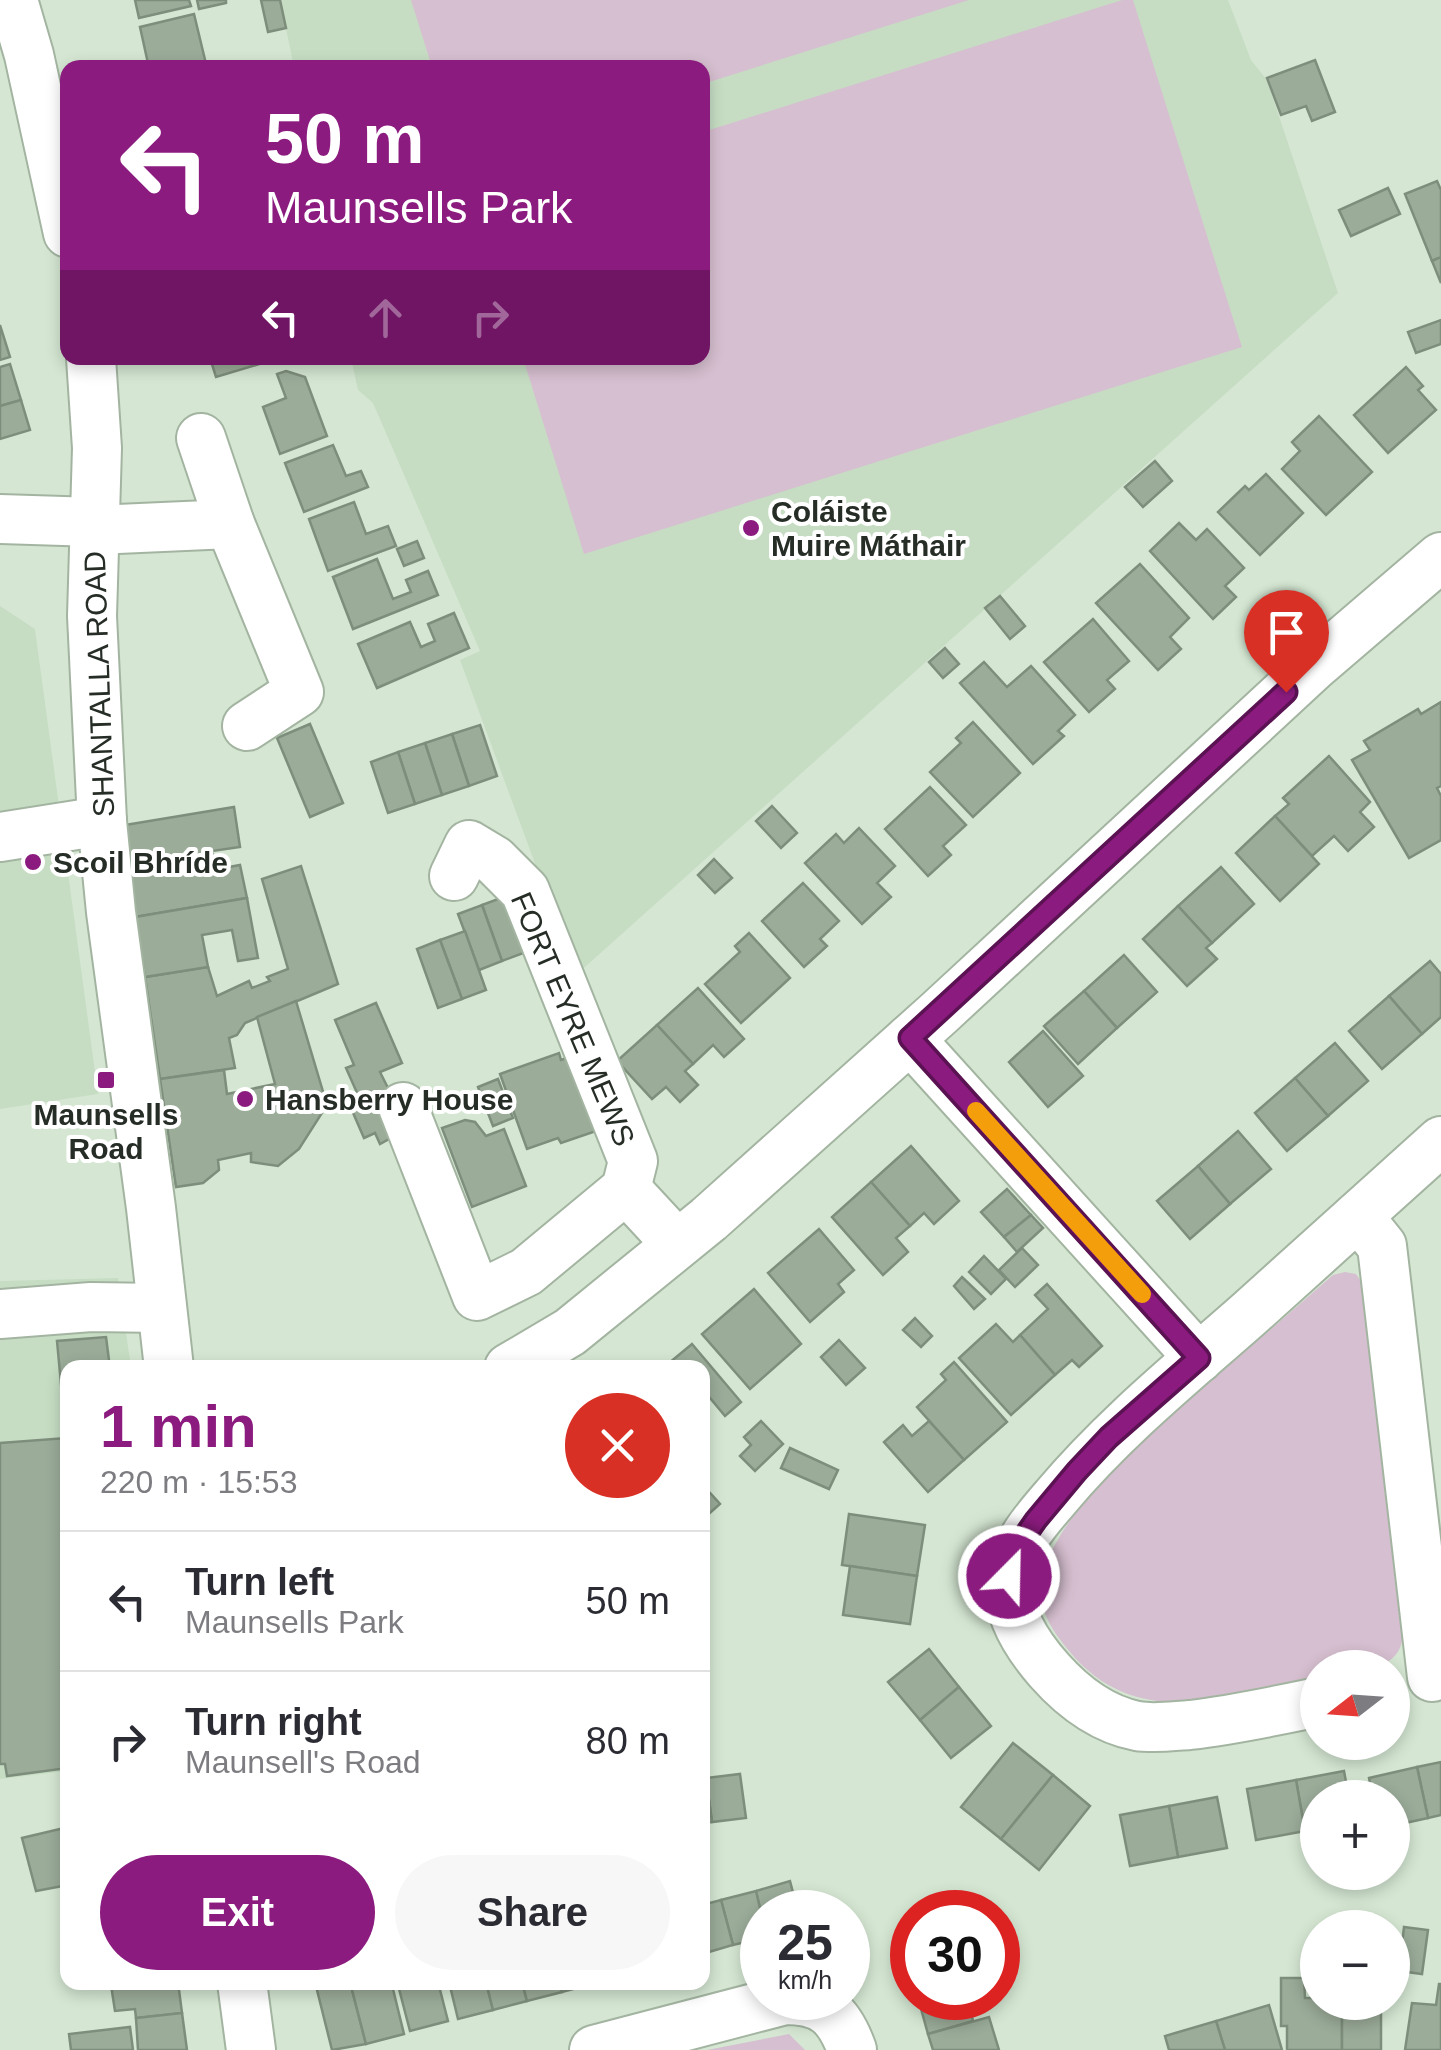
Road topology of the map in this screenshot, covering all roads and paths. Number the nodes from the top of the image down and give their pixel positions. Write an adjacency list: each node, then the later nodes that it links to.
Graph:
1 (12, 0): 2 (street)
2 (60, 196)
3 (92, 365): 7 (street, SHANTALLA ROAD)
4 (201, 438): 6 (street)
5 (0, 520): 7 (street)
6 (230, 524): 7 (street); 9 (street)
7 (95, 526): 10 (street, SHANTALLA ROAD)
8 (1441, 557): 13 (street)
9 (247, 726)
10 (102, 821): 11 (street); 19 (street, SHANTALLA ROAD)
11 (0, 837)
12 (454, 876): 16 (street, FORT EYRE MEWS)
13 (910, 1038): 18 (street); 21 (street)
14 (403, 1107): 16 (street)
15 (1441, 1141): 17 (street)
16 (626, 1189): 18 (street)
17 (1358, 1216): 21 (street); 24 (street)
18 (677, 1244): 23 (street)
19 (162, 1308): 20 (street); 22 (street, SHANTALLA ROAD)
20 (0, 1314)
21 (1199, 1358): 25 (street)
22 (168, 1360)
23 (523, 1360)
24 (1422, 1679)
25 (1300, 1706)
26 (243, 1990): 27 (street)
27 (251, 2050)
28 (594, 2050): 29 (street)
29 (852, 2050)

